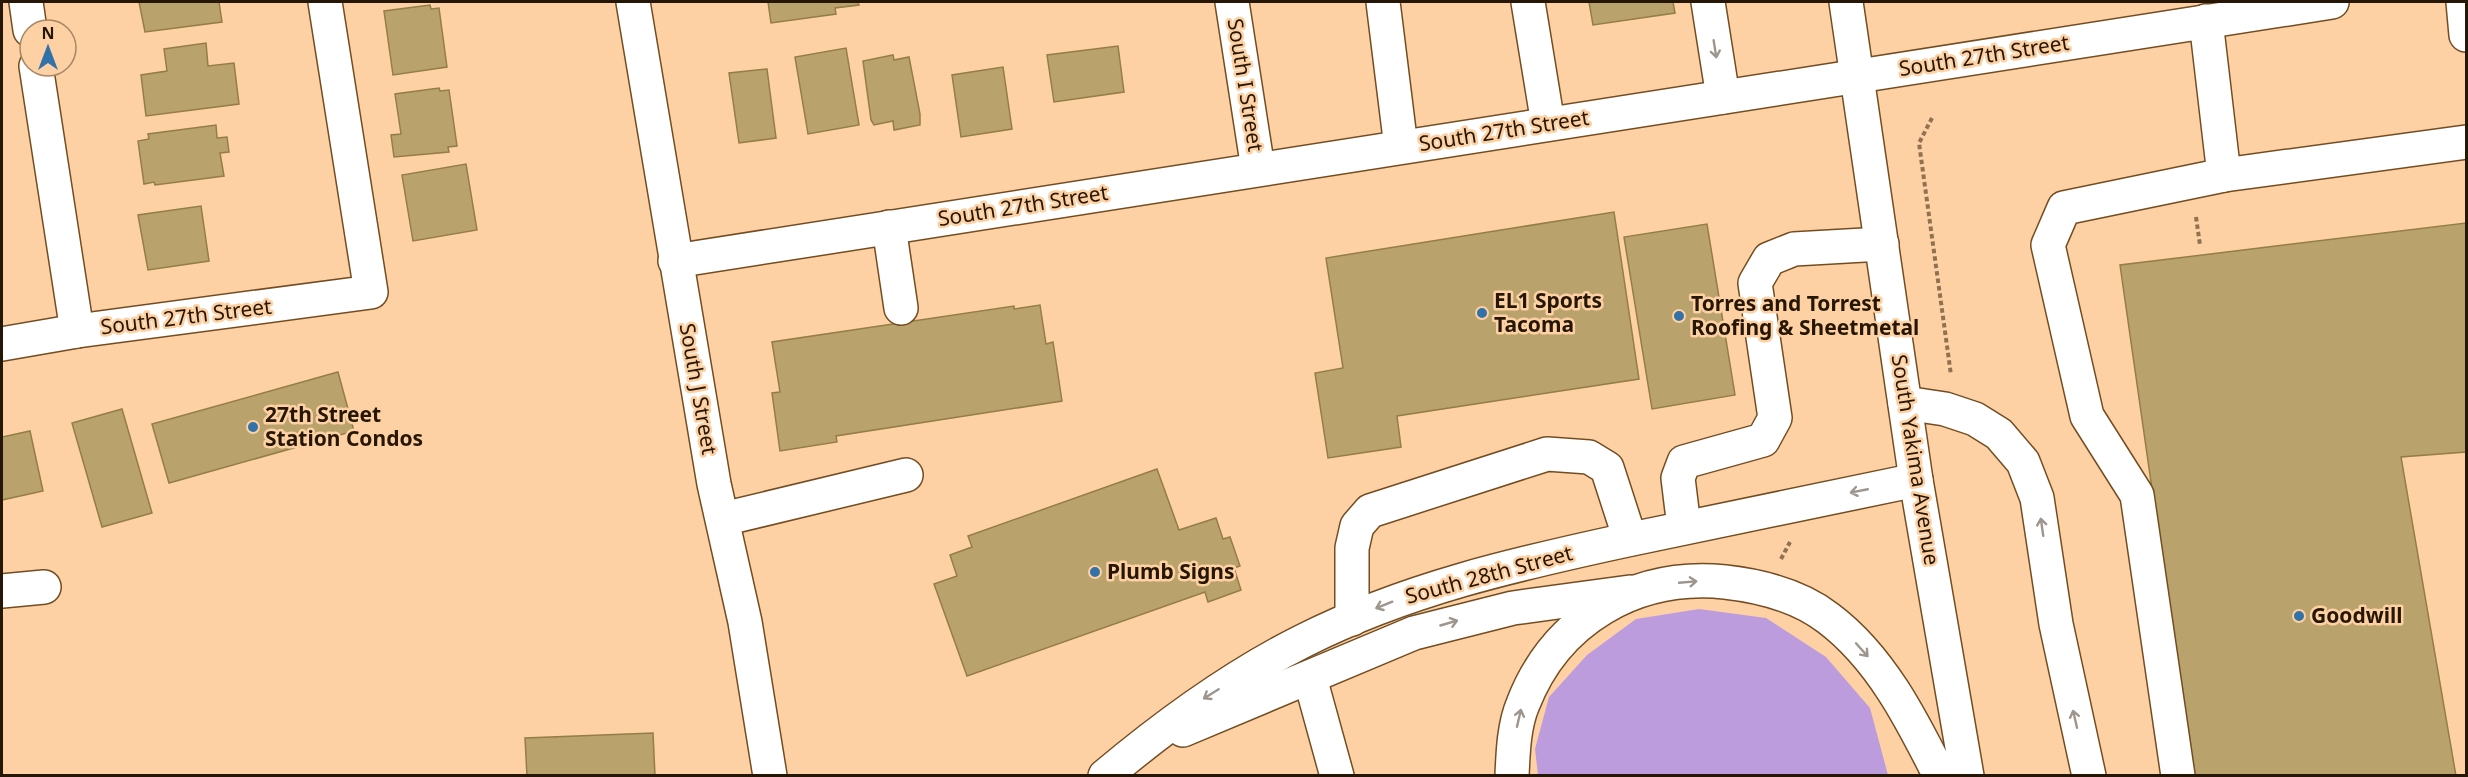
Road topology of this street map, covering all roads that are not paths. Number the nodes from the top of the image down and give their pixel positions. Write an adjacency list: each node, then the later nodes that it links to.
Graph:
1 (26, 2): 12 (street)
2 (325, 2): 26 (street, South 27th Street)
3 (633, 2): 24 (street, South J Street)
4 (1232, 2): 20 (street, South I Street)
5 (1383, 2): 19 (street)
6 (1528, 2): 17 (street)
7 (1708, 2): 16 (street, one-way to 16)
8 (1846, 2): 14 (street, South Yakima Avenue)
9 (2332, 2): 11 (street, South 27th Street)
10 (2463, 2): 13 (street)
11 (2187, 16): 14 (street, South 27th Street); 21 (street)
12 (28, 18)
13 (2466, 35)
14 (1857, 76): 16 (street, South 27th Street); 23 (street, South Yakima Avenue)
15 (38, 78): 26 (street)
16 (1723, 97): 17 (street, South 27th Street)
17 (1548, 124): 19 (street, South 27th Street)
18 (2466, 142): 21 (street)
19 (1401, 147): 20 (street, South 27th Street)
20 (1258, 169): 22 (street, South 27th Street)
21 (2224, 175): 47 (street)
22 (889, 227): 24 (street, South 27th Street); 25 (street)
23 (1882, 244): 28 (street, South Yakima Avenue); 32 (street)
24 (675, 261): 31 (street, South J Street)
25 (901, 308)
26 (77, 331): 27 (street, South 27th Street)
27 (2, 344)
28 (1905, 403): 30 (street, South Yakima Avenue); 46 (street, one-way to 28)
29 (906, 475): 31 (street)
30 (1917, 480): 32 (street, South 28th Street, one-way to 32); 45 (street, South Yakima Avenue)
31 (723, 519): 41 (street, South J Street)
32 (1684, 527): 33 (street, South 28th Street)
33 (1630, 539): 37 (street, South 28th Street, one-way to 37); 37 (street)
34 (44, 587): 35 (street)
35 (2, 591)
36 (1630, 592): 38 (street, one-way to 36); 43 (street, one-way to 36); 44 (street, one-way to 44)
37 (1352, 619): 39 (street, South 28th Street, one-way to 39)
38 (1310, 678): 39 (street); 42 (street)
39 (1141, 745): 40 (street, South 28th Street)
40 (1107, 775)
41 (770, 776)
42 (1337, 776)
43 (1512, 776)
44 (1940, 776)
45 (1967, 776)
46 (2089, 776)
47 (2178, 776)

